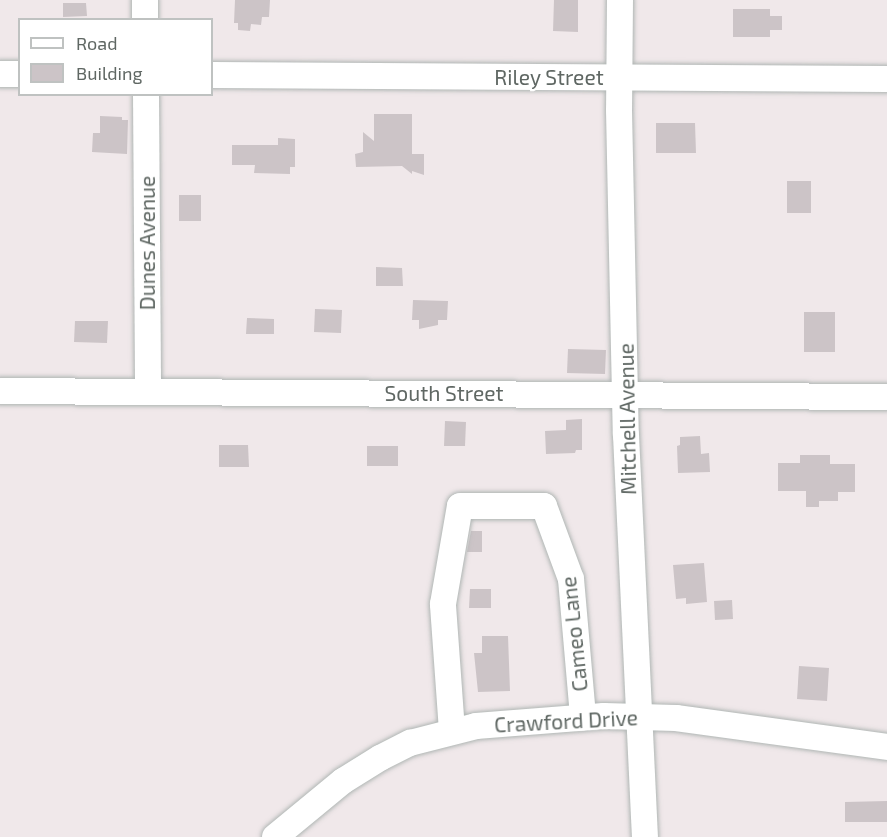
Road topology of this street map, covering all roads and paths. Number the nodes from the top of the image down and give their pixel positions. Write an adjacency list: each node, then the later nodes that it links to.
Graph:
1 (145, 0): 3 (street)
2 (620, 0): 7 (street, Mitchell Avenue)
3 (145, 18)
4 (0, 74): 5 (street)
5 (18, 74)
6 (213, 75): 7 (street, Riley Street)
7 (620, 77): 8 (street, Riley Street); 12 (street, Mitchell Avenue)
8 (887, 79)
9 (146, 96): 11 (street, Dunes Avenue)
10 (0, 390): 11 (street, South Street)
11 (148, 391): 12 (street, South Street)
12 (625, 395): 13 (street, South Street); 14 (street, Mitchell Avenue)
13 (887, 397)
14 (639, 716): 15 (street, Crawford Drive); 17 (street, Crawford Drive); 19 (street, Mitchell Avenue)
15 (583, 717): 16 (street, Crawford Drive); 16 (street, Cameo Lane)
16 (452, 731): 18 (street, Crawford Drive)
17 (887, 747)
18 (275, 837)
19 (645, 837)

